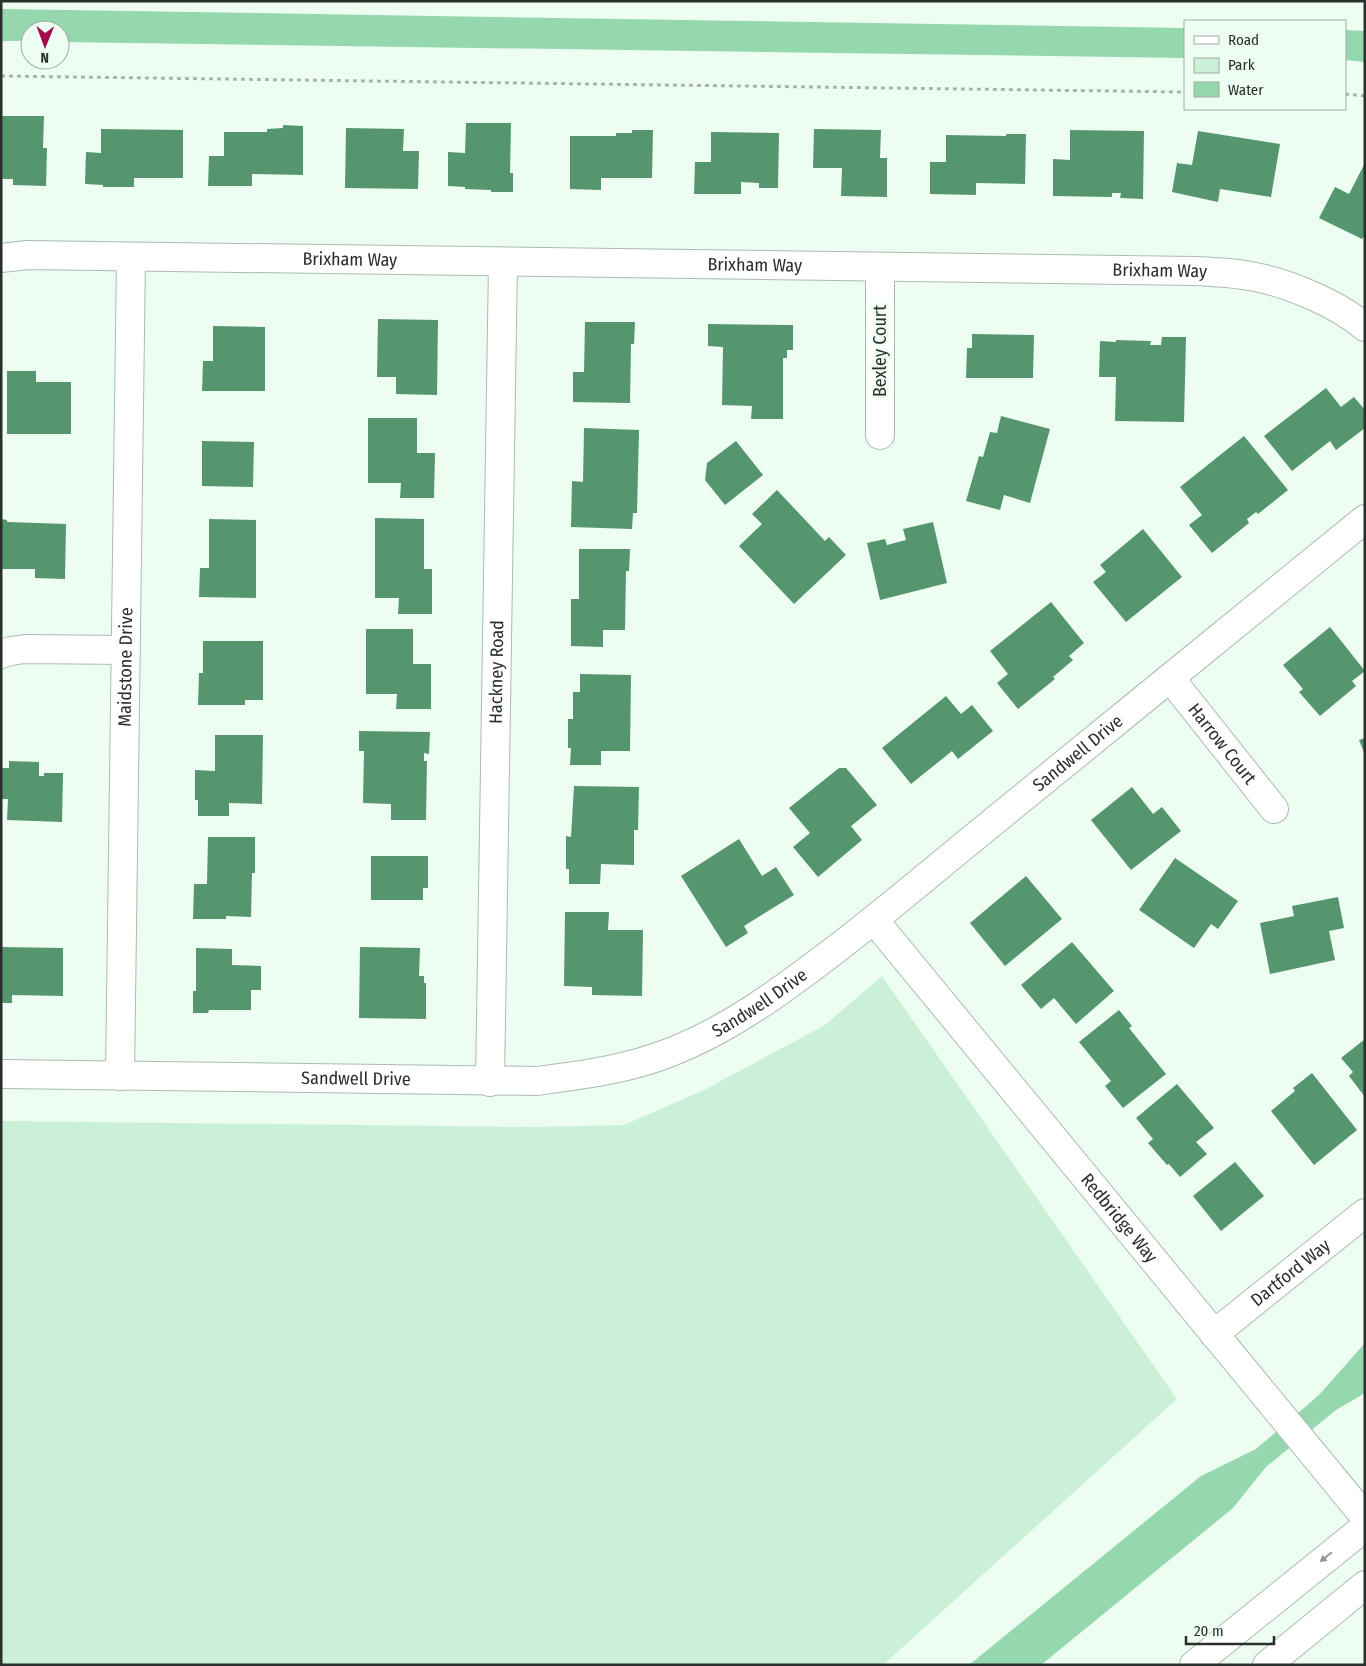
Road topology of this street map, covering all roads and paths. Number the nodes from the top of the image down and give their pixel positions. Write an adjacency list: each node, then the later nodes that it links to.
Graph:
1 (1, 76): 2 (path)
2 (1184, 92)
3 (1346, 94): 4 (path)
4 (1365, 96)
5 (131, 257): 6 (street, Brixham Way); 7 (street, Brixham Way); 12 (street, Maidstone Drive)
6 (1, 258)
7 (502, 262): 8 (street, Brixham Way); 19 (street, Hackney Road)
8 (880, 267): 9 (street, Brixham Way); 10 (street, Bexley Court)
9 (1365, 327)
10 (880, 435)
11 (1365, 519): 14 (street, Sandwell Drive)
12 (126, 650): 13 (street); 18 (street, Maidstone Drive)
13 (1, 654)
14 (1170, 678): 15 (street, Harrow Court); 16 (street, Sandwell Drive)
15 (1274, 809)
16 (874, 920): 19 (street, Sandwell Drive); 21 (street, Redbridge Way)
17 (1, 1074): 18 (street, Sandwell Drive)
18 (120, 1076): 19 (street, Sandwell Drive)
19 (490, 1082)
20 (1365, 1213): 21 (street, Dartford Way)
21 (1214, 1334): 22 (street, Redbridge Way)
22 (1365, 1517)
23 (1365, 1527): 25 (street, one-way to 25)
24 (1365, 1585): 26 (street)
25 (1194, 1665)
26 (1267, 1665)

